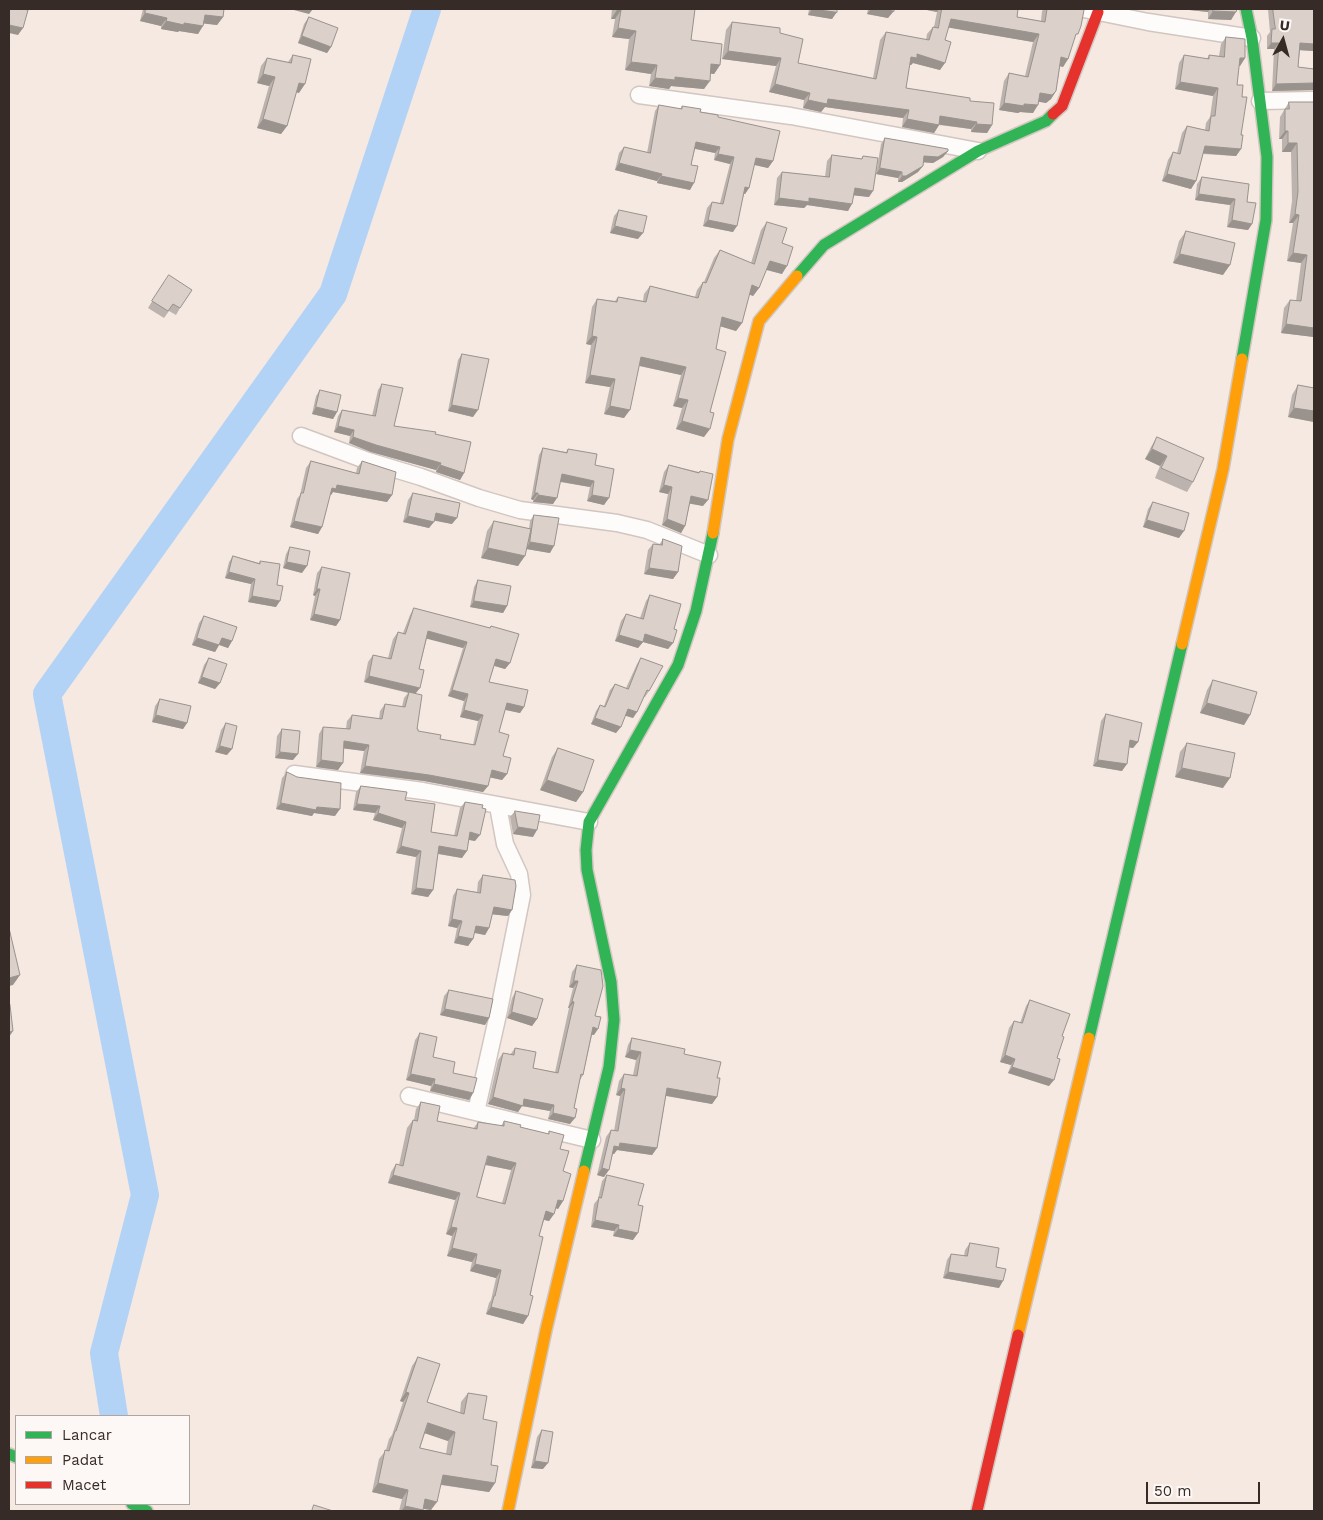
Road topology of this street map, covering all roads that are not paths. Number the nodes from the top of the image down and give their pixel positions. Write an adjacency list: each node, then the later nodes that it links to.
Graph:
1 (1246, 9): 3 (street)
2 (1091, 10): 3 (street); 7 (street)
3 (1252, 38): 6 (street)
4 (639, 95): 7 (street)
5 (1314, 100): 6 (street)
6 (1260, 101): 19 (street)
7 (978, 151): 9 (street)
8 (301, 436): 9 (street)
9 (709, 555): 12 (street)
10 (294, 774): 11 (street)
11 (498, 806): 12 (street); 14 (street)
12 (589, 822): 15 (street)
13 (409, 1096): 14 (street)
14 (476, 1112): 15 (street)
15 (592, 1140): 18 (street)
16 (135, 1505): 17 (street)
17 (147, 1511)
18 (508, 1511)
19 (976, 1511)

